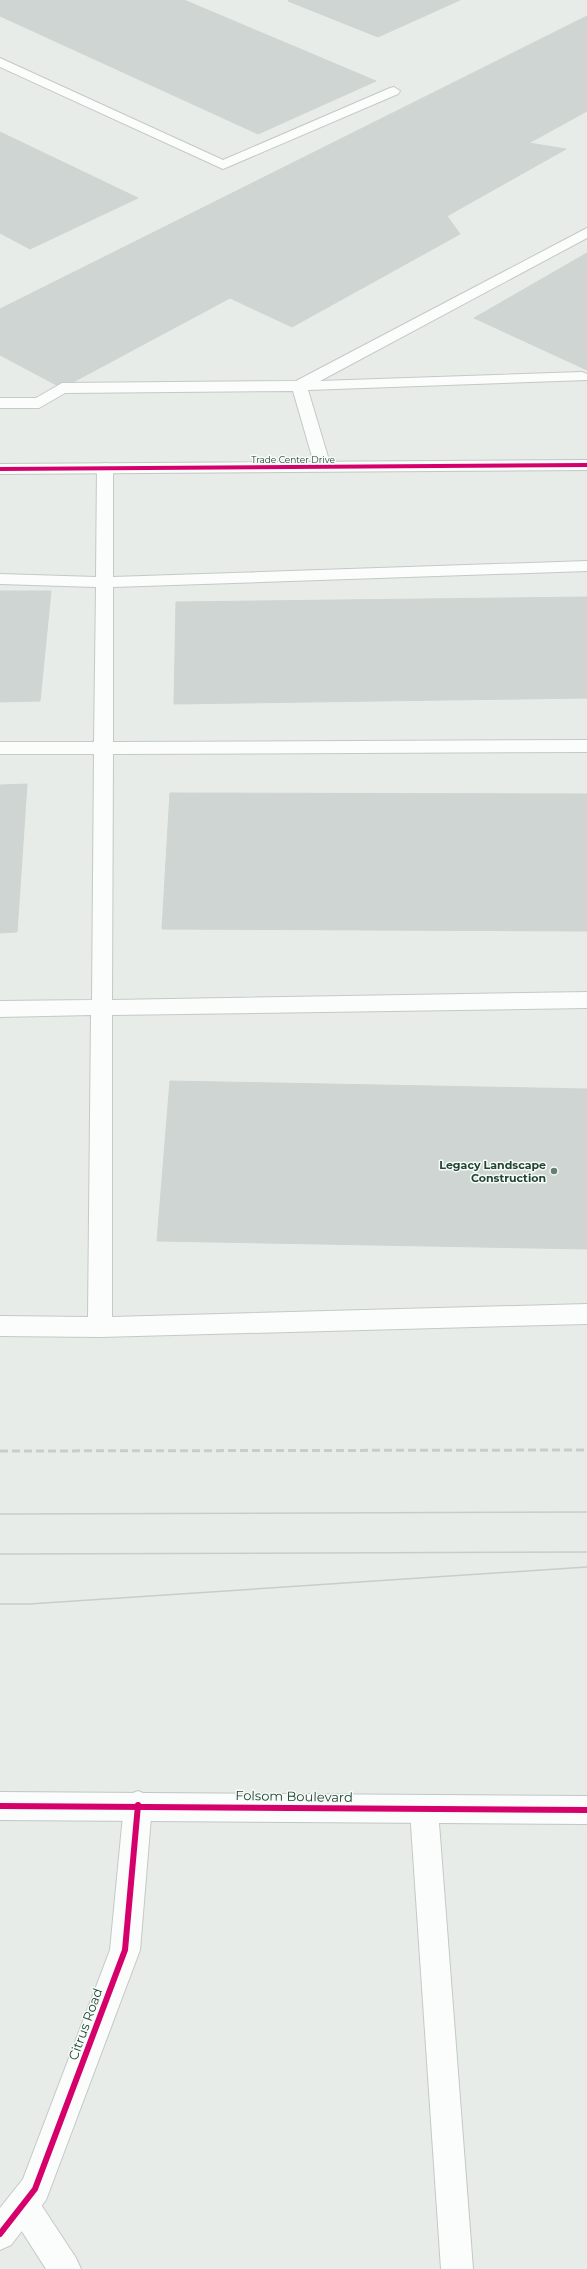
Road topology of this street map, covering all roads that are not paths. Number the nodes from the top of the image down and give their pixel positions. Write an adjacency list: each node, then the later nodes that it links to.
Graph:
1 (0, 62): 2 (street)
2 (394, 90)
3 (587, 232): 5 (street)
4 (582, 377): 5 (street)
5 (299, 386): 6 (street); 8 (street)
6 (0, 403)
7 (587, 465): 8 (street, Trade Center Drive)
8 (323, 467): 9 (street, Trade Center Drive)
9 (105, 468): 10 (street, Trade Center Drive); 13 (street)
10 (0, 469)
11 (587, 566): 13 (street)
12 (0, 579): 13 (street)
13 (104, 582): 15 (street)
14 (587, 746): 15 (street)
15 (103, 747): 16 (street); 19 (street)
16 (0, 748)
17 (587, 1000): 19 (street)
18 (0, 1009): 19 (street)
19 (102, 1009): 22 (street)
20 (587, 1314): 22 (street)
21 (0, 1326): 22 (street)
22 (100, 1327)
23 (138, 1805): 24 (street, Folsom Boulevard); 25 (street, Folsom Boulevard); 27 (street, Citrus Road)
24 (0, 1806)
25 (424, 1810): 26 (street, Folsom Boulevard); 30 (street)
26 (587, 1810)
27 (23, 2205): 28 (street, Citrus Road); 29 (street)
28 (0, 2234)
29 (65, 2269)
30 (457, 2269)

